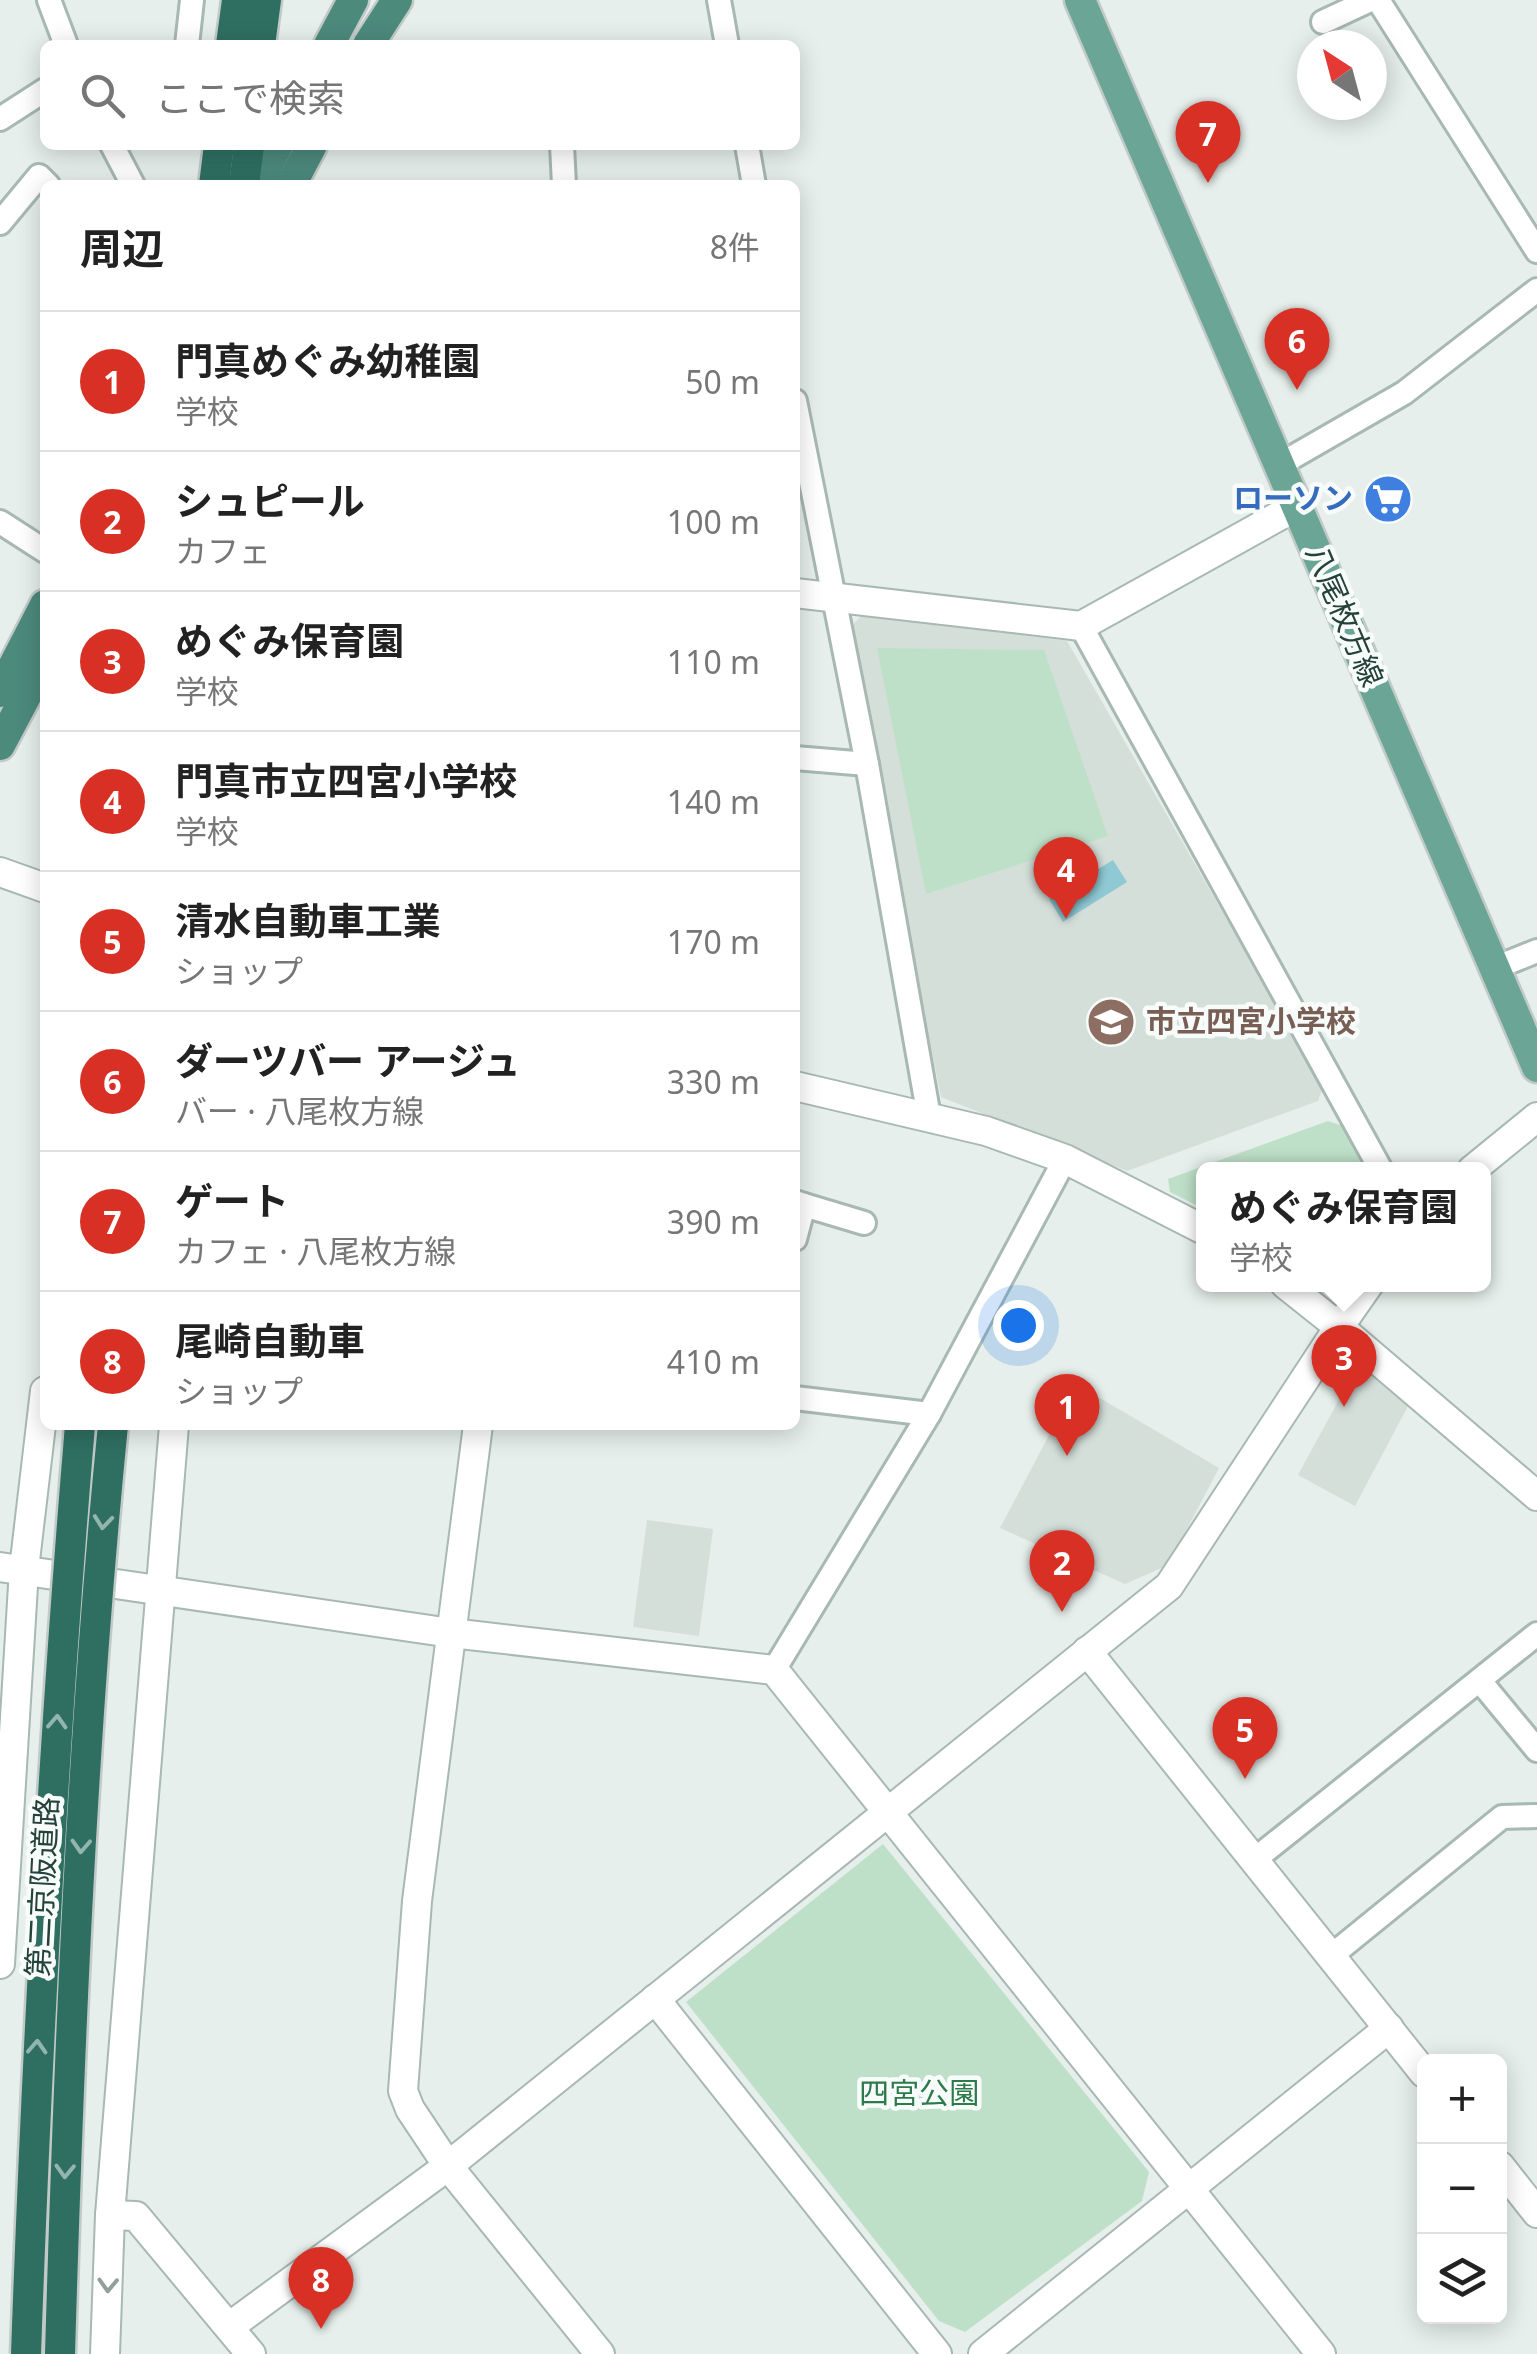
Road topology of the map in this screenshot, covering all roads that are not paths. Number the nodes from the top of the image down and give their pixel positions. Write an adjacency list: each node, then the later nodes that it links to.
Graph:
1 (49, 0): 11 (street)
2 (192, 0): 12 (street)
3 (234, 0): 13 (highway)
4 (269, 0): 14 (highway)
5 (352, 0): 9 (highway); 15 (highway)
6 (718, 0): 16 (street)
7 (1080, 0): 38 (main road, 八尾枚方線)
8 (1374, 0): 10 (street); 35 (street)
9 (382, 22)
10 (1323, 22)
11 (64, 40)
12 (188, 40)
13 (229, 40)
14 (264, 40)
15 (332, 40)
16 (726, 40)
17 (40, 93): 18 (street)
18 (0, 119)
19 (115, 150): 27 (street)
20 (216, 150): 28 (highway)
21 (250, 150): 29 (highway)
22 (276, 150): 30 (highway)
23 (309, 150): 31 (highway)
24 (562, 150): 32 (street)
25 (748, 150): 33 (street)
26 (43, 180): 34 (street)
27 (130, 180)
28 (212, 180)
29 (248, 180)
30 (260, 180)
31 (294, 180)
32 (564, 180)
33 (753, 180)
34 (0, 223)
35 (1537, 250)
36 (1537, 290): 38 (street)
37 (800, 428): 43 (street)
38 (1279, 464): 39 (main road, 八尾枚方線)
39 (1297, 506): 45 (street); 54 (main road, 八尾枚方線)
40 (0, 522): 41 (street)
41 (40, 548)
42 (800, 594): 43 (street)
43 (832, 598): 45 (street); 50 (street)
44 (40, 615): 47 (highway)
45 (1080, 626): 60 (street)
46 (40, 664): 47 (highway)
47 (6, 693): 48 (highway)
48 (0, 744)
49 (800, 758): 50 (street)
50 (867, 764): 57 (street)
51 (0, 872): 52 (street)
52 (40, 886)
53 (1537, 950): 54 (street)
54 (1494, 968): 55 (main road, 八尾枚方線)
55 (1537, 1067)
56 (800, 1087): 57 (street)
57 (928, 1117): 59 (street)
58 (1537, 1118): 61 (street)
59 (1065, 1159): 64 (street); 69 (street)
60 (1377, 1162)
61 (1482, 1162)
62 (800, 1203): 63 (street)
63 (864, 1223)
64 (1196, 1226)
65 (1295, 1292): 67 (street)
66 (1363, 1292): 67 (street)
67 (1339, 1327): 75 (street); 80 (street)
68 (800, 1399): 69 (street)
69 (929, 1414): 81 (street)
70 (40, 1419): 76 (street)
71 (80, 1430): 99 (highway, 第二京阪道路, one-way to 71, bridge)
72 (112, 1430): 100 (highway, 第二京阪道路, one-way to 100, bridge)
73 (174, 1430): 77 (street)
74 (477, 1430): 78 (street)
75 (1537, 1496)
76 (12, 1568): 77 (street); 87 (street)
77 (158, 1587): 78 (street); 97 (street)
78 (452, 1633): 81 (street); 93 (street)
79 (1537, 1634): 82 (street)
80 (1087, 1651): 84 (street); 86 (street)
81 (774, 1670): 84 (street)
82 (1480, 1680): 83 (street); 86 (street)
83 (1537, 1750)
84 (886, 1812): 90 (street); 95 (street)
85 (1537, 1816): 88 (street)
86 (1254, 1860): 88 (street)
87 (2, 1901): 89 (street)
88 (1331, 1956): 91 (street)
89 (0, 1964)
90 (654, 1999): 93 (street); 104 (street)
91 (1389, 2028): 92 (street); 95 (street)
92 (1417, 2064)
93 (448, 2166): 98 (street); 103 (street)
94 (1507, 2174): 96 (street)
95 (1189, 2189): 105 (street); 106 (street)
96 (1535, 2207)
97 (110, 2216): 98 (street); 101 (street, one-way to 101)
98 (228, 2326): 102 (street)
99 (26, 2354)
100 (60, 2354)
101 (105, 2354)
102 (250, 2354)
103 (600, 2354)
104 (937, 2354)
105 (983, 2354)
106 (1320, 2354)

